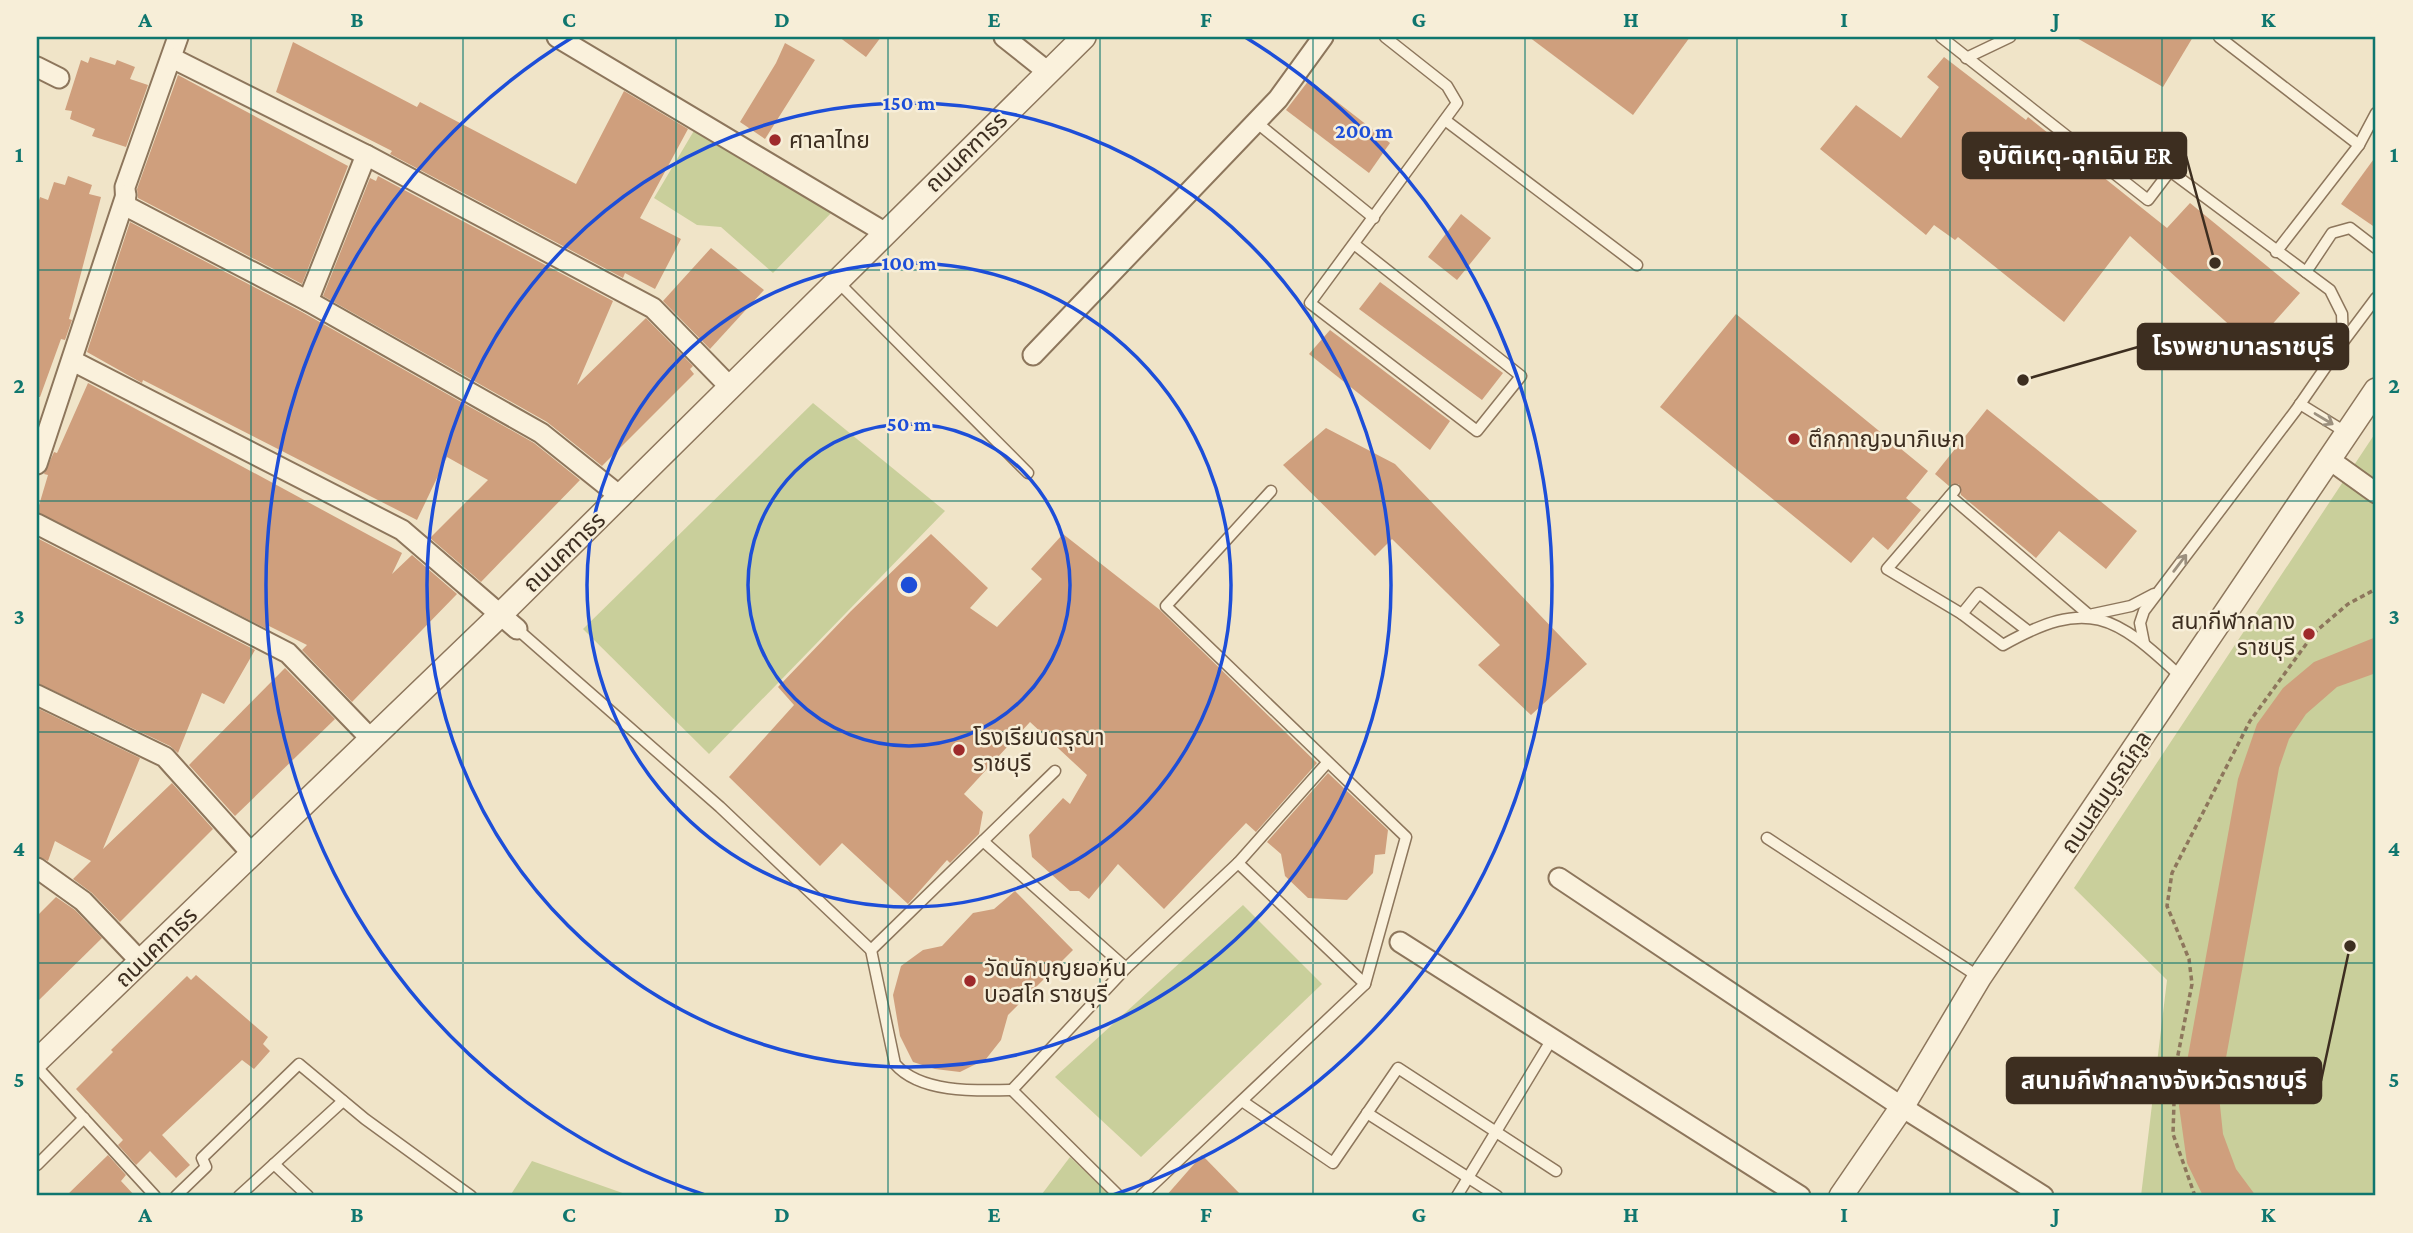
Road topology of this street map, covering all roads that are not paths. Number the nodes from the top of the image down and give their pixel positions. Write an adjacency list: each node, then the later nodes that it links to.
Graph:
1 (178, 37): 10 (street)
2 (557, 37): 22 (street)
3 (1004, 37): 13 (street)
4 (1084, 37): 13 (street, ถนนคฑาธร)
5 (1323, 37): 17 (street)
6 (1385, 37): 16 (lane)
7 (1941, 37): 11 (lane)
8 (2010, 37): 11 (lane)
9 (2219, 37): 18 (lane)
10 (172, 58): 19 (street); 20 (street)
11 (1966, 58): 25 (lane)
12 (37, 67): 14 (street)
13 (1048, 72): 22 (street, ถนนคฑาธร)
14 (59, 78)
15 (2376, 113): 18 (lane)
16 (1445, 120): 21 (lane); 26 (lane)
17 (1256, 122): 21 (lane); 32 (street)
18 (2359, 145): 25 (lane)
19 (366, 155): 30 (street); 34 (street)
20 (126, 195): 30 (street); 33 (street)
21 (1374, 218): 23 (lane)
22 (884, 232): 28 (street, ถนนคฑาธร)
23 (1354, 244): 23 (lane)
24 (2376, 248): 27 (lane)
25 (2276, 252): 27 (lane)
26 (1637, 265)
27 (2306, 272): 31 (lane)
28 (836, 281): 34 (street, ถนนคฑาธร); 41 (lane)
29 (2376, 298): 31 (lane)
30 (307, 301): 44 (street)
31 (2343, 342): 36 (lane)
32 (1034, 355)
33 (73, 361): 37 (street); 49 (street)
34 (731, 388): 44 (street, ถนนคฑาธร)
35 (2376, 390): 38 (street, ถนนสมบูรณ์กูล)
36 (2300, 404): 38 (lane, one-way to 38); 46 (lane, one-way to 36)
37 (43, 425): 40 (street)
38 (2348, 433): 39 (street, ถนนสมบูรณ์กูล)
39 (2330, 460): 43 (street); 52 (street, ถนนสมบูรณ์กูล)
40 (37, 464)
41 (1028, 473)
42 (1271, 491): 55 (lane)
43 (2376, 493)
44 (621, 497): 49 (street, ถนนคฑาธร)
45 (37, 524): 54 (street)
46 (2158, 592): 48 (lane); 51 (lane)
47 (1962, 614): 48 (lane); 50 (lane); 50 (lane)
48 (2089, 615): 50 (lane); 51 (lane)
49 (509, 622): 54 (street, ถนนคฑาธร); 64 (lane)
50 (2028, 631)
51 (2144, 643): 52 (lane)
52 (2183, 679): 67 (street, ถนนสมบูรณ์กูล)
53 (37, 695): 59 (street)
54 (371, 739): 59 (street, ถนนคฑาธร)
55 (1327, 763): 60 (lane); 68 (lane)
56 (1055, 771): 58 (lane)
57 (1767, 838): 67 (lane)
58 (983, 841): 64 (lane); 66 (lane)
59 (253, 855): 65 (street, ถนนคฑาธร)
60 (1238, 863): 66 (lane); 68 (lane)
61 (37, 868): 65 (street)
62 (1559, 878): 74 (street)
63 (1400, 942): 69 (street)
64 (871, 950): 71 (lane)
65 (141, 962): 70 (street, ถนนคฑาธร)
66 (1126, 968): 71 (lane)
67 (1979, 978): 74 (street, ถนนสมบูรณ์กูล)
68 (1365, 984): 73 (lane)
69 (1552, 1039): 77 (lane); 91 (street)
70 (39, 1057): 76 (lane)
71 (1012, 1090): 87 (lane)
72 (343, 1101): 78 (lane); 83 (lane); 86 (lane)
73 (1242, 1101): 75 (lane); 88 (lane)
74 (1902, 1107): 92 (street, ถนนสมบูรณ์กูล); 93 (street)
75 (1367, 1113): 77 (lane); 81 (lane)
76 (84, 1118): 79 (lane); 82 (lane)
77 (1496, 1132): 80 (lane); 81 (lane)
78 (274, 1164): 84 (lane); 85 (lane)
79 (37, 1165)
80 (1556, 1171)
81 (1469, 1178): 89 (lane); 90 (lane)
82 (155, 1196)
83 (176, 1196)
84 (239, 1196)
85 (308, 1196)
86 (471, 1196)
87 (1119, 1196)
88 (1141, 1196)
89 (1457, 1196)
90 (1497, 1196)
91 (1800, 1196)
92 (1841, 1196)
93 (2043, 1196)

